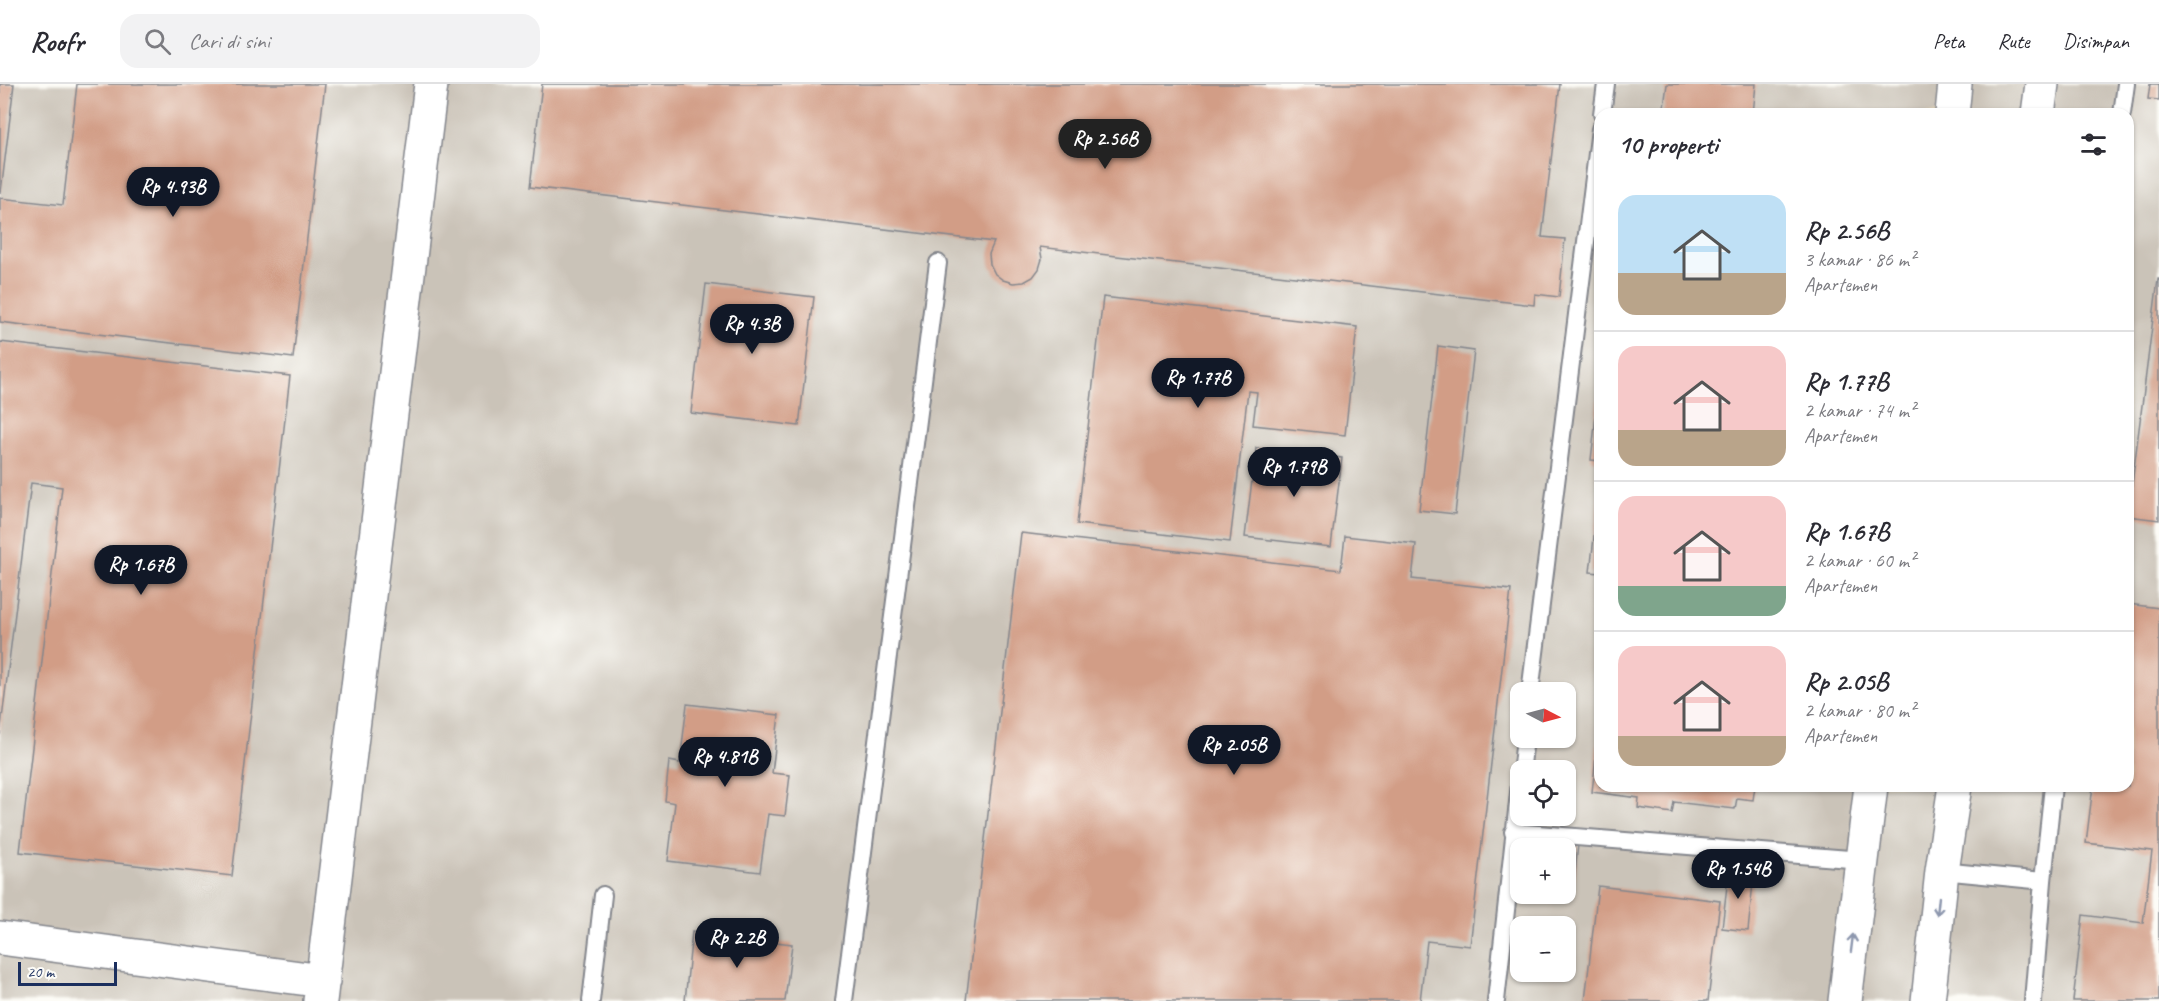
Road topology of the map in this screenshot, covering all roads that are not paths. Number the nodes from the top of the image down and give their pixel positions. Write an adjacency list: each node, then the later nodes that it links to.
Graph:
1 (431, 84): 23 (street)
2 (1606, 84): 6 (lane)
3 (1955, 84): 7 (street)
4 (2042, 84): 8 (street)
5 (2126, 84): 9 (lane)
6 (1603, 108)
7 (1953, 108)
8 (2039, 108)
9 (2123, 108)
10 (1594, 177): 12 (lane)
11 (938, 262): 25 (lane)
12 (1531, 682)
13 (1524, 748): 17 (lane)
14 (1870, 792): 18 (street)
15 (1954, 792): 19 (street)
16 (2052, 792): 20 (lane)
17 (1513, 831): 18 (lane); 26 (lane)
18 (1862, 860): 27 (street, one-way to 18)
19 (1942, 871): 20 (lane); 28 (street, one-way to 28)
20 (2043, 881): 29 (lane)
21 (603, 895): 24 (lane)
22 (0, 938): 23 (street)
23 (322, 991)
24 (591, 1001)
25 (843, 1001)
26 (1496, 1001)
27 (1845, 1001)
28 (1928, 1001)
29 (2033, 1001)

